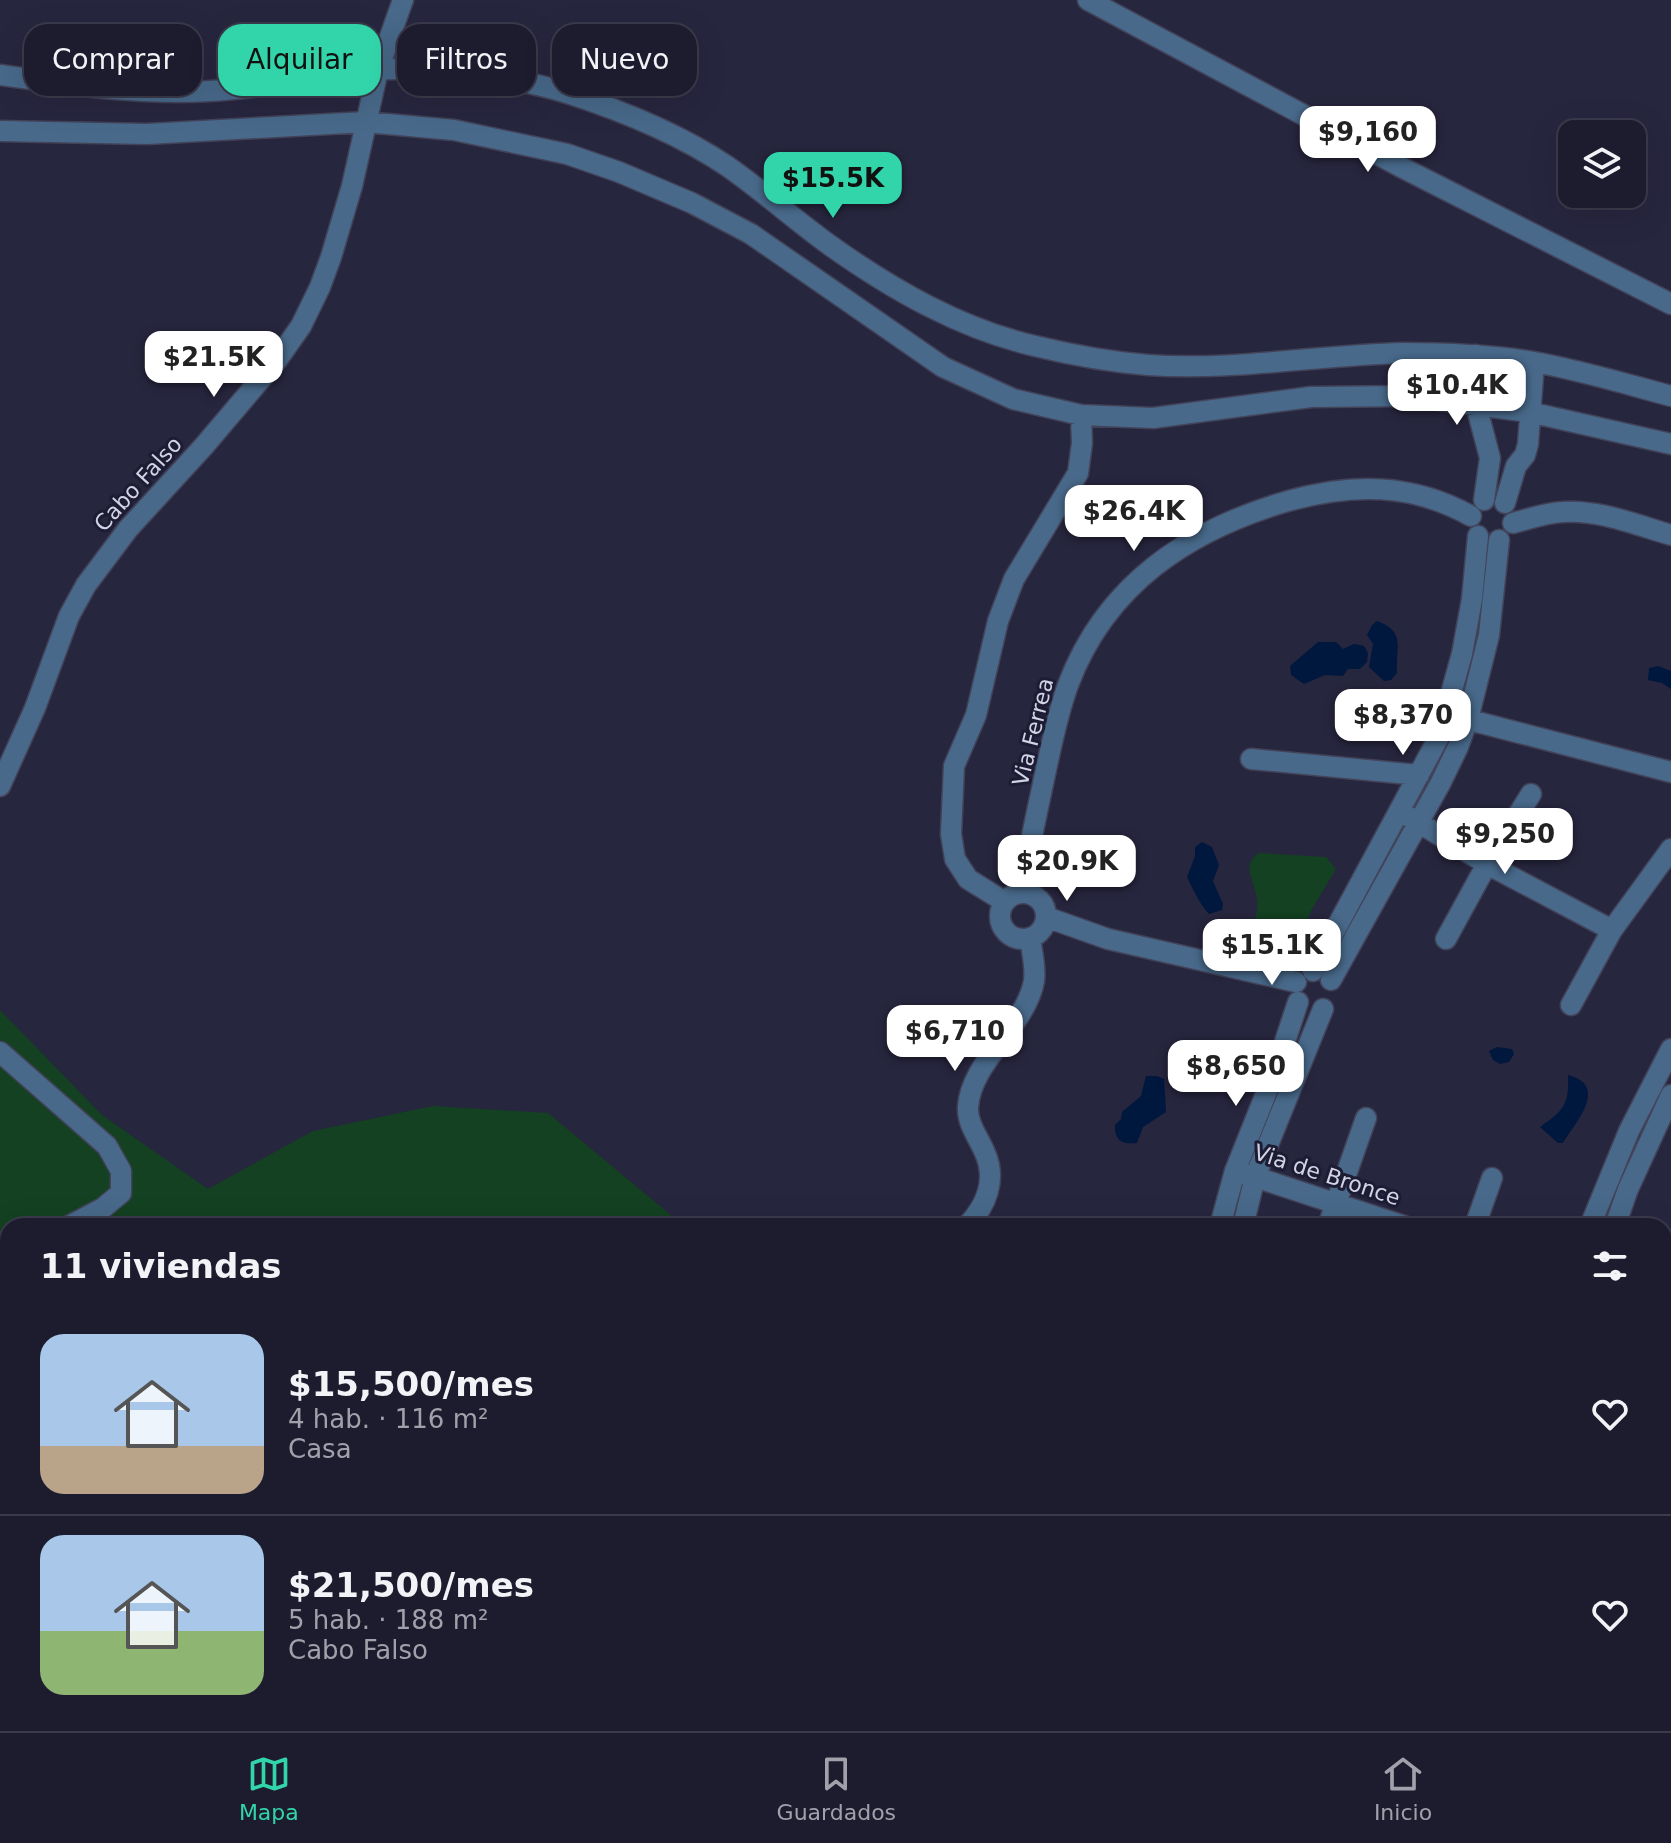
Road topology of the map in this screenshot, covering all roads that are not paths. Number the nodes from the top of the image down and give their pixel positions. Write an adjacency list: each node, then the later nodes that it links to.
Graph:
1 (403, 0): 3 (street, Cabo Falso)
2 (1088, 0): 10 (street)
3 (381, 62)
4 (381, 70): 11 (street)
5 (0, 75): 6 (street)
6 (218, 90)
7 (372, 96): 8 (street, Cabo Falso)
8 (365, 122): 9 (street); 16 (street); 30 (street, Cabo Falso)
9 (0, 131)
10 (1671, 304)
11 (1476, 355): 12 (street); 14 (street)
12 (1534, 362): 13 (street); 15 (street)
13 (1671, 396)
14 (1476, 405): 15 (street); 16 (street); 18 (street)
15 (1529, 412): 17 (street); 19 (street)
16 (1081, 415): 37 (street)
17 (1671, 444)
18 (1484, 500): 19 (street); 20 (street)
19 (1505, 503): 21 (street)
20 (1471, 516): 23 (street); 36 (street, Via Ferrea)
21 (1513, 523): 22 (street); 24 (street)
22 (1671, 535)
23 (1478, 536): 24 (street); 25 (street)
24 (1499, 540): 26 (street)
25 (1446, 715): 26 (street); 29 (street)
26 (1468, 719): 28 (street); 33 (street)
27 (1251, 759): 29 (street)
28 (1671, 772)
29 (1419, 775): 32 (street)
30 (0, 786)
31 (1531, 794): 35 (street)
32 (1400, 811): 33 (street); 42 (street)
33 (1417, 823): 35 (street); 42 (street)
34 (1671, 849): 39 (street)
35 (1487, 864): 39 (street); 41 (street)
36 (1024, 893): 37 (street); 38 (street)
37 (1005, 902): 40 (street)
38 (1046, 917): 40 (street); 42 (street)
39 (1612, 930): 43 (street)
40 (1030, 938): 53 (street)
41 (1446, 939)
42 (1309, 984): 44 (street); 44 (street); 49 (street)
43 (1571, 1005)
44 (1323, 1009): 49 (street)
45 (1671, 1049): 59 (street)
46 (0, 1052): 52 (street)
47 (1671, 1095): 60 (street)
48 (1366, 1118): 51 (street)
49 (1245, 1174): 51 (street, Via de Bronce); 54 (street); 55 (street)
50 (1492, 1178): 58 (street)
51 (1335, 1202): 56 (street); 57 (street, Via de Bronce)
52 (84, 1218)
53 (975, 1218)
54 (1224, 1218)
55 (1243, 1218)
56 (1330, 1218)
57 (1381, 1218)
58 (1478, 1218)
59 (1593, 1218)
60 (1618, 1218)

